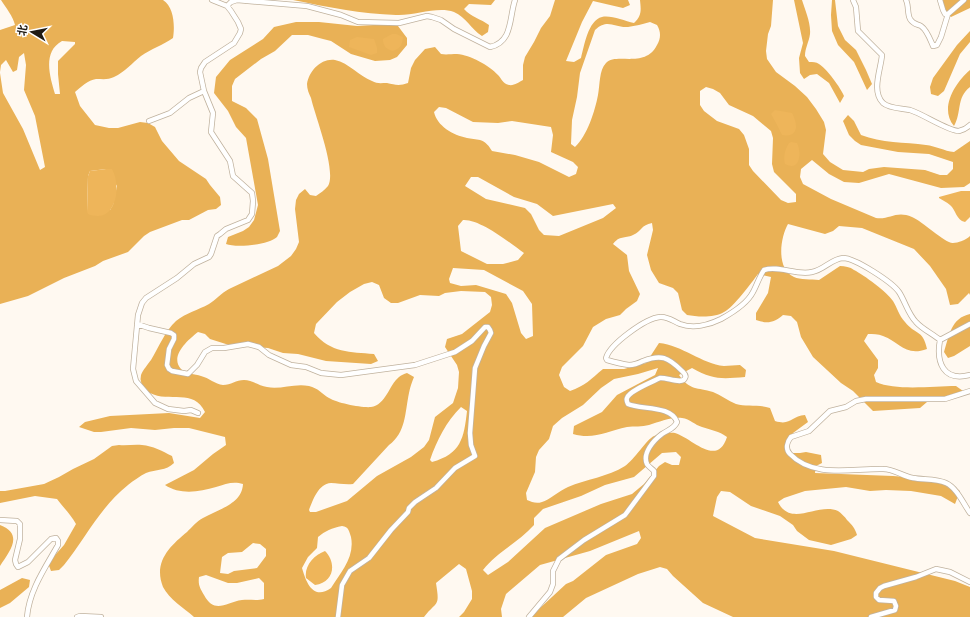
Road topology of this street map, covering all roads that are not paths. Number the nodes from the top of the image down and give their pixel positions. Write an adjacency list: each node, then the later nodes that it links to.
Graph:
1 (212, 0): 7 (street)
2 (515, 0): 7 (street)
3 (853, 0): 11 (street)
4 (906, 0): 8 (street)
5 (940, 0): 8 (street)
6 (964, 0): 8 (street)
7 (227, 6): 9 (street)
8 (948, 14)
9 (204, 91): 10 (street); 12 (street)
10 (148, 121)
11 (970, 125)
12 (137, 324): 17 (street); 24 (street)
13 (970, 324): 14 (street)
14 (940, 340): 15 (street); 25 (street)
15 (970, 375)
16 (970, 392): 18 (street)
17 (198, 413)
18 (970, 513)
19 (0, 520): 21 (street)
20 (970, 582): 26 (street)
21 (27, 617)
22 (77, 617): 23 (street)
23 (101, 617)
24 (338, 617)
25 (529, 617)
26 (871, 617)

